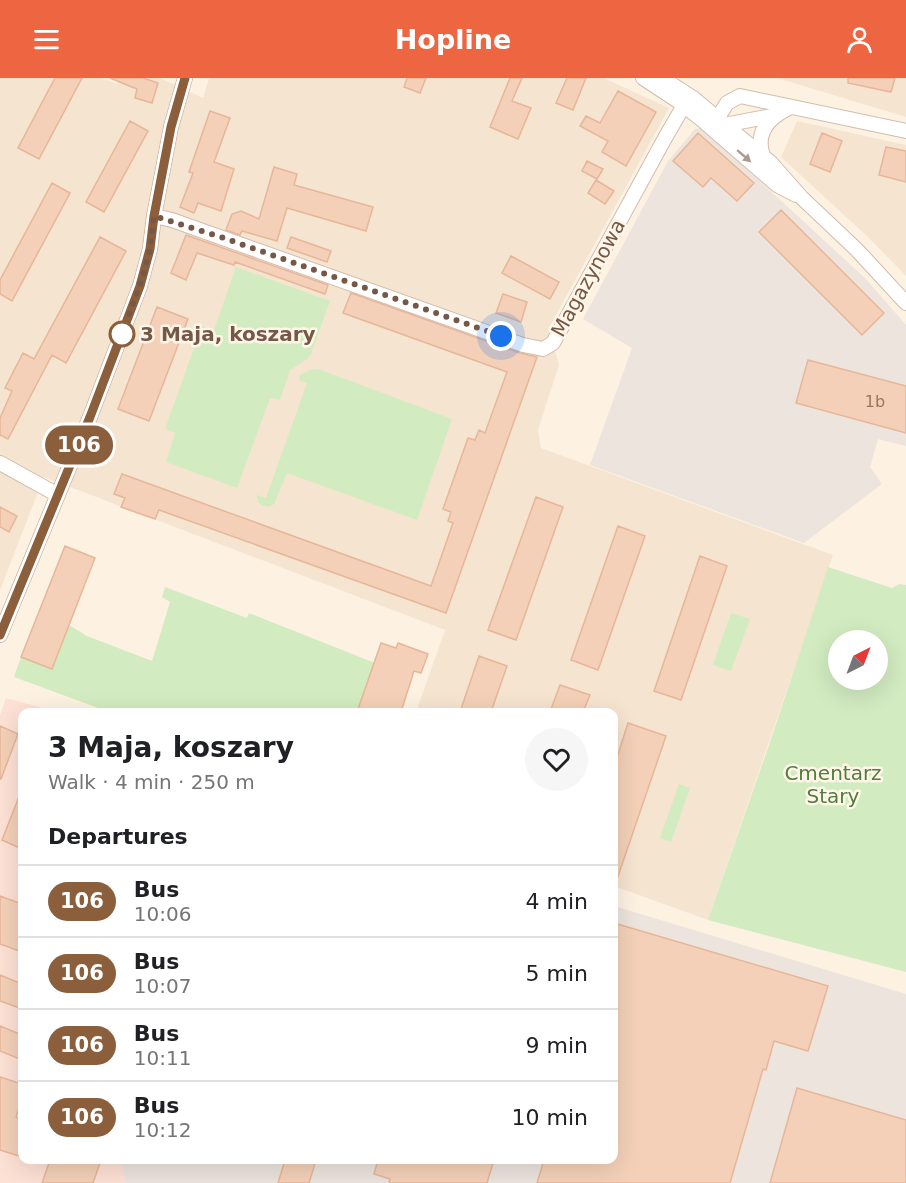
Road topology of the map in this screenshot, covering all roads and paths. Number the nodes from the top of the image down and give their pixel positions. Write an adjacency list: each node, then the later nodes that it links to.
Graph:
1 (185, 78): 11 (street)
2 (643, 78): 4 (street)
3 (662, 78): 4 (street)
4 (689, 102): 7 (street); 11 (street, Magazynowa)
5 (791, 107): 6 (street); 7 (street); 8 (street)
6 (777, 115): 7 (street); 9 (street)
7 (718, 123): 9 (street); 10 (street, one-way to 10)
8 (906, 131)
9 (764, 158): 10 (street)
10 (801, 197): 12 (street)
11 (154, 216): 14 (street)
12 (906, 303)
13 (0, 463): 14 (street)
14 (58, 495): 15 (street)
15 (0, 635)

